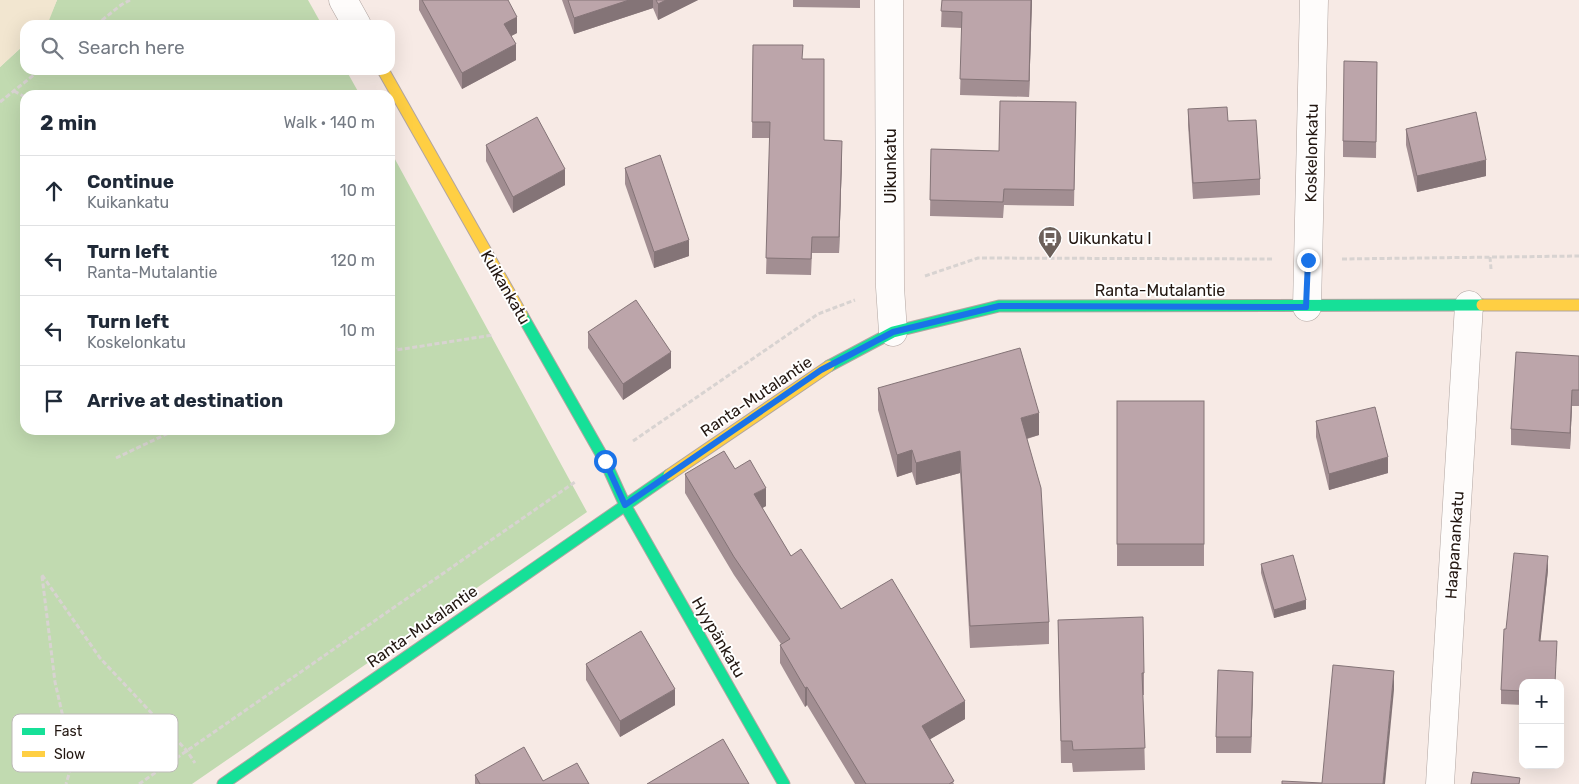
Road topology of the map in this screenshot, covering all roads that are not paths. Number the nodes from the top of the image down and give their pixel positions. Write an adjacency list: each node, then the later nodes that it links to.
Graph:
1 (343, 0): 4 (street)
2 (889, 0): 11 (street, Uikunkatu)
3 (1314, 0): 10 (street, Koskelonkatu)
4 (355, 20)
5 (386, 75): 6 (street, Kuikankatu)
6 (394, 90)
7 (395, 91): 12 (street, Kuikankatu)
8 (1469, 305): 9 (street, Ranta-Mutalantie); 10 (street, Ranta-Mutalantie); 15 (street, Haapanankatu)
9 (1579, 305)
10 (1306, 307): 11 (street, Ranta-Mutalantie)
11 (893, 332): 12 (street, Ranta-Mutalantie)
12 (625, 505): 13 (street, Ranta-Mutalantie); 14 (street, Hyypänkatu)
13 (223, 784)
14 (784, 784)
15 (1440, 784)

